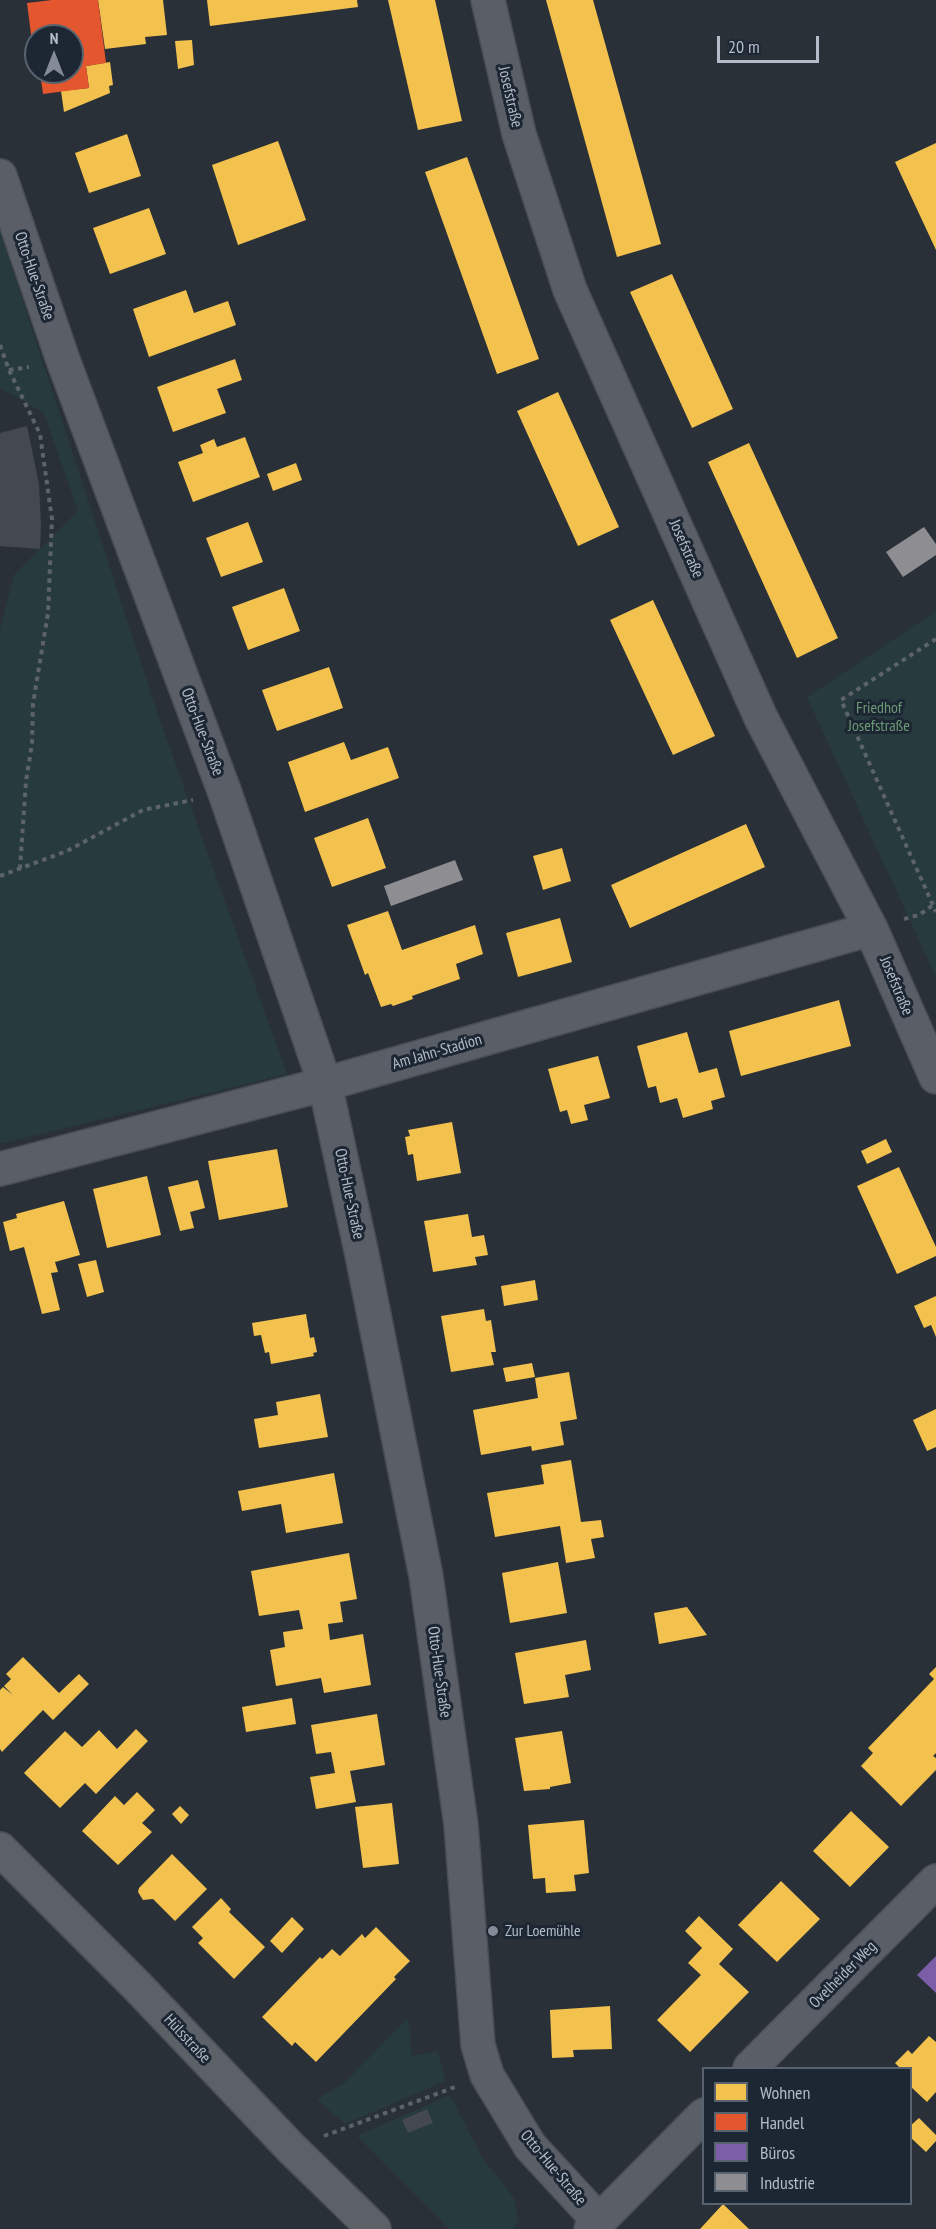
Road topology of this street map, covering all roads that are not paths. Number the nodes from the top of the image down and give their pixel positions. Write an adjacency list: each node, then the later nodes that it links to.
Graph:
1 (488, 0): 3 (street, Josefstraße)
2 (0, 176): 5 (street, Otto-Hue-Straße)
3 (871, 928): 4 (street, Josefstraße); 5 (street, Am Jahn-Stadion)
4 (936, 1077)
5 (326, 1084): 6 (street, Am Jahn-Stadion); 11 (street, Otto-Hue-Straße)
6 (0, 1169)
7 (0, 1849): 12 (main road, Hülsstraße)
8 (936, 1881): 9 (street, Ovelheider Weg)
9 (751, 2067)
10 (702, 2117): 11 (street)
11 (595, 2225)
12 (374, 2229)

